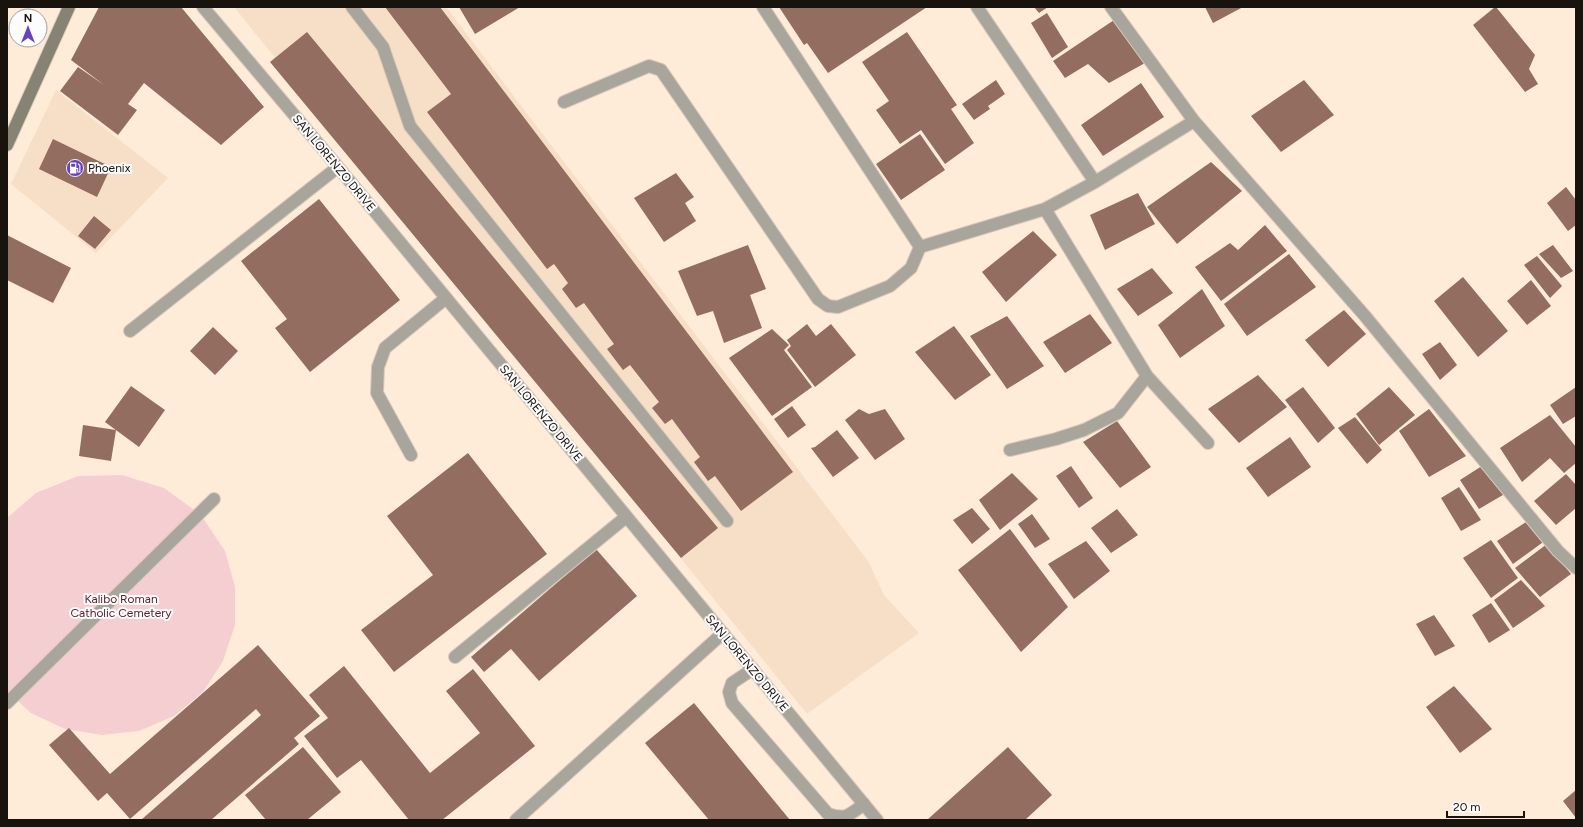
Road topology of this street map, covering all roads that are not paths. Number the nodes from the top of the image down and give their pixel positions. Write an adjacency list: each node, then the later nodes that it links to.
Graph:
1 (69, 7): 9 (main road)
2 (203, 7): 10 (street, SAN LORENZO DRIVE)
3 (352, 7): 22 (street)
4 (763, 7): 13 (street)
5 (977, 7): 11 (street)
6 (1111, 7): 8 (street)
7 (564, 102): 13 (street)
8 (1194, 121): 11 (street); 23 (street)
9 (7, 145)
10 (338, 168): 14 (street, SAN LORENZO DRIVE); 15 (street)
11 (1095, 182): 12 (street)
12 (1045, 209): 13 (street); 16 (street)
13 (920, 247)
14 (446, 298): 19 (street); 21 (street, SAN LORENZO DRIVE)
15 (130, 331)
16 (1147, 376): 17 (street); 18 (street)
17 (1208, 443)
18 (1010, 450)
19 (411, 455)
20 (214, 499): 27 (street)
21 (626, 517): 24 (street, SAN LORENZO DRIVE); 25 (street)
22 (727, 521)
23 (1576, 568)
24 (723, 633): 26 (street, SAN LORENZO DRIVE); 29 (street)
25 (455, 656)
26 (753, 669): 28 (street, SAN LORENZO DRIVE); 28 (street)
27 (7, 704)
28 (864, 804): 30 (street, SAN LORENZO DRIVE)
29 (516, 820)
30 (877, 820)

